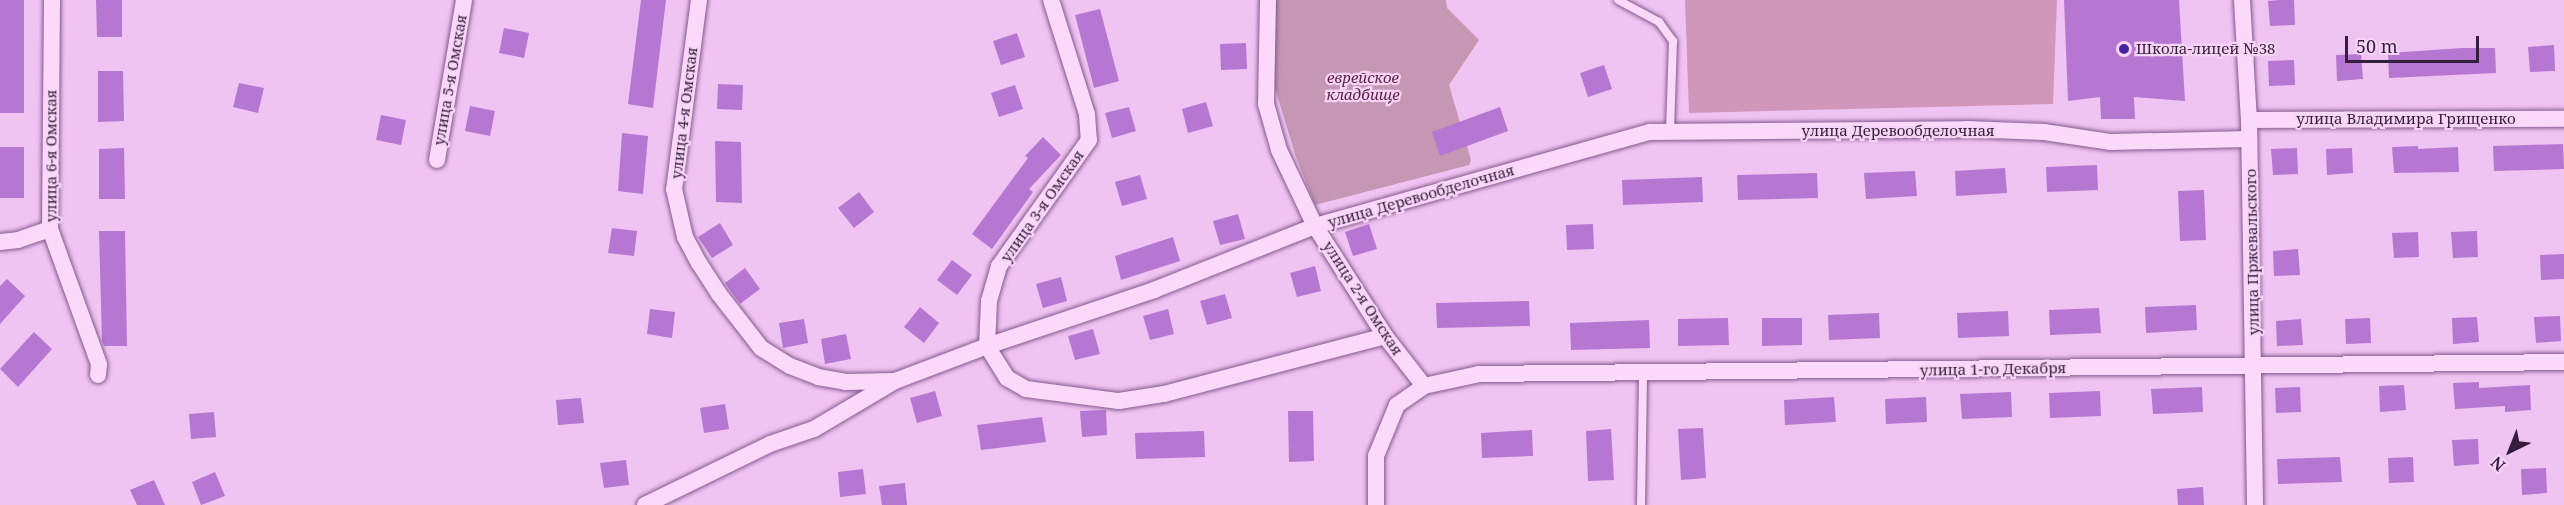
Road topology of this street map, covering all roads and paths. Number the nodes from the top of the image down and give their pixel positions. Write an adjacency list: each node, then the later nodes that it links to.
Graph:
1 (52, 0): 14 (street, улица 6-я Омская)
2 (464, 0): 12 (street, улица 5-я Омская)
3 (699, 0): 22 (street, улица 4-я Омская)
4 (1051, 0): 17 (street, улица 3-я Омская)
5 (1268, 0): 13 (street, улица 2-я Омская)
6 (1618, 0): 10 (lane)
7 (2242, 0): 9 (street, улица Пржевальского)
8 (2564, 119): 9 (street, улица Владимира Грищенко)
9 (2249, 120): 11 (street, улица Пржевальского)
10 (1670, 133): 11 (street, улица Деревообделочная); 13 (street, улица Деревообделочная)
11 (2249, 139): 19 (street, улица Пржевальского)
12 (437, 160)
13 (1315, 226): 16 (street, улица 2-я Омская); 17 (street, улица Деревообделочная)
14 (50, 229): 15 (street); 21 (street, улица 6-я Омская)
15 (0, 242)
16 (1385, 336): 17 (street); 23 (street, улица 2-я Омская)
17 (987, 346): 22 (street, улица Деревообделочная)
18 (2564, 362): 19 (street, улица 1-го Декабря)
19 (2255, 365): 20 (street, улица 1-го Декабря); 27 (street, улица Пржевальского)
20 (1643, 374): 23 (street, улица 1-го Декабря); 26 (lane)
21 (98, 375)
22 (895, 381): 24 (street, улица Деревообделочная)
23 (1424, 386): 25 (street)
24 (645, 505)
25 (1376, 505)
26 (1641, 505)
27 (2255, 505)

